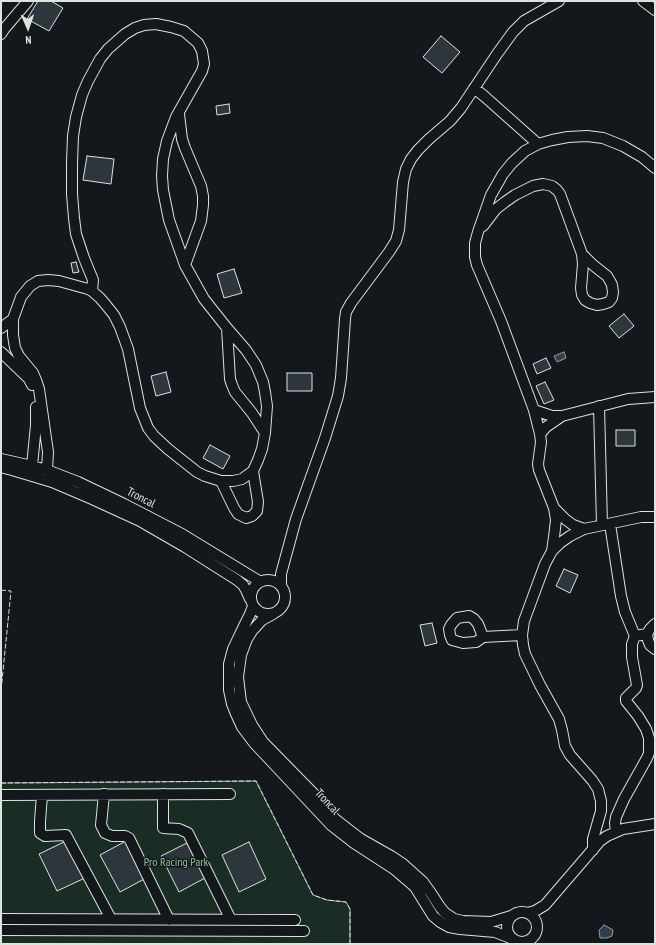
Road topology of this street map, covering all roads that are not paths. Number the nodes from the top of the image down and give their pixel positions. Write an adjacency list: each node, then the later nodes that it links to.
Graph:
1 (28, 1): 5 (street)
2 (559, 1): 6 (street)
3 (643, 1): 4 (street)
4 (655, 10)
5 (1, 34)
6 (474, 88): 8 (street); 35 (street)
7 (178, 114): 12 (street); 12 (street); 13 (street)
8 (538, 144): 9 (street); 10 (street)
9 (655, 168)
10 (478, 232): 11 (street); 20 (street)
11 (582, 254): 11 (street)
12 (185, 265): 16 (street)
13 (92, 291): 14 (street); 29 (street)
14 (12, 319): 15 (street); 27 (street)
15 (1, 328)
16 (226, 328): 22 (street); 22 (street)
17 (1, 352): 25 (street)
18 (655, 397): 19 (street)
19 (598, 406): 21 (street); 32 (street)
20 (534, 410): 21 (street); 23 (street)
21 (562, 416): 23 (street)
22 (265, 433): 28 (street)
23 (540, 434): 30 (street)
24 (1, 459): 25 (street, Troncal)
25 (32, 466): 27 (street, Troncal)
26 (1, 467): 38 (street, Troncal)
27 (47, 470): 36 (street, Troncal)
28 (252, 471): 29 (street); 29 (street)
29 (221, 481)
30 (554, 508): 33 (street); 34 (street)
31 (655, 517): 32 (street)
32 (606, 524): 33 (street); 43 (street)
33 (584, 529): 34 (street)
34 (552, 551): 42 (street)
35 (285, 561): 36 (street); 37 (street)
36 (264, 580): 37 (street, Troncal); 38 (street, Troncal)
37 (281, 585): 39 (street, Troncal)
38 (251, 602): 39 (street); 65 (street, Troncal)
39 (273, 614): 56 (street, Troncal)
40 (655, 624): 41 (street)
41 (647, 634): 43 (street); 45 (street)
42 (522, 635): 44 (street); 53 (street)
43 (635, 636): 52 (street)
44 (482, 637)
45 (655, 649)
46 (104, 794): 47 (street); 50 (street); 59 (street)
47 (163, 794): 48 (street); 60 (street)
48 (230, 794)
49 (1, 795): 50 (street)
50 (42, 795): 58 (street)
51 (655, 824): 52 (street, Troncal)
52 (616, 832): 53 (street, Troncal)
53 (593, 850): 54 (street, Troncal)
54 (545, 905): 55 (street, Troncal); 62 (street, Troncal)
55 (527, 912): 56 (street, Troncal); 62 (street)
56 (511, 916): 65 (street)
57 (1, 919): 58 (street)
58 (111, 919): 59 (street)
59 (169, 920): 60 (street)
60 (234, 920): 61 (street)
61 (295, 920)
62 (537, 928): 66 (street, Troncal)
63 (1, 930): 64 (street)
64 (304, 931)
65 (513, 939): 66 (street, Troncal)
66 (531, 942)

